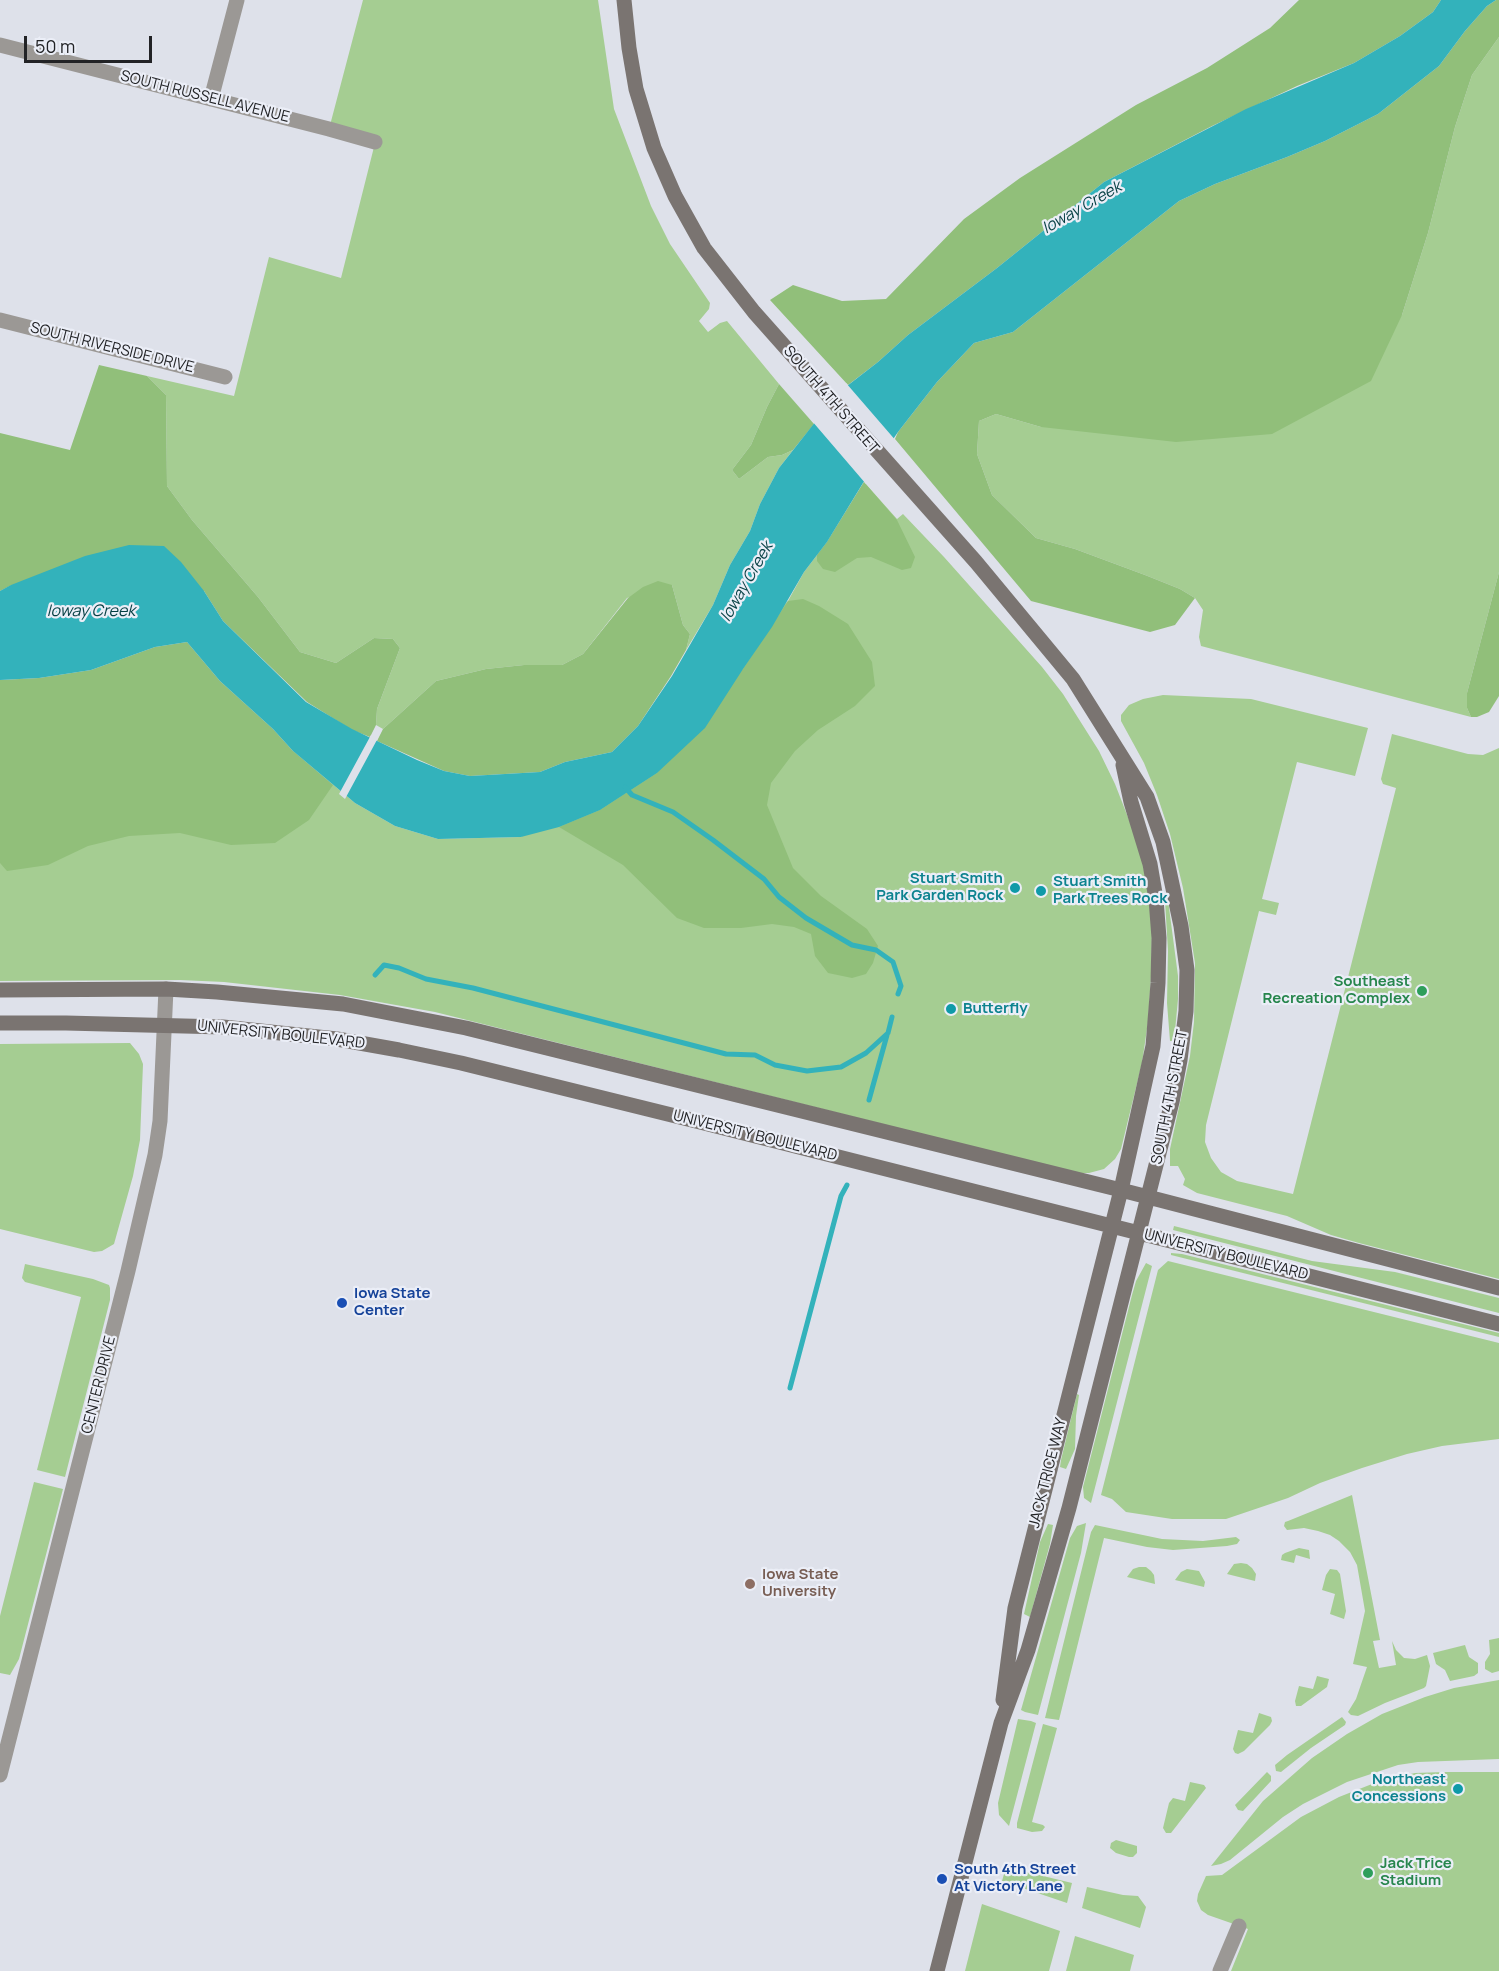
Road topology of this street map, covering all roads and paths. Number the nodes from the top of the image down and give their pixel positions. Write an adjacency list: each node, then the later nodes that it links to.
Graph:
1 (237, 0): 4 (street)
2 (624, 0): 8 (main road, SOUTH 4TH STREET)
3 (0, 45): 4 (street, SOUTH RUSSELL AVENUE)
4 (212, 99): 5 (street, SOUTH RUSSELL AVENUE)
5 (375, 142)
6 (0, 320): 7 (street, SOUTH RIVERSIDE DRIVE)
7 (225, 377)
8 (1121, 756): 13 (main road, SOUTH 4TH STREET); 14 (main road, SOUTH 4TH STREET)
9 (166, 989): 10 (main road); 12 (street, CENTER DRIVE); 13 (main road)
10 (0, 990)
11 (0, 1023): 12 (main road, UNIVERSITY BOULEVARD)
12 (164, 1024): 15 (main road, UNIVERSITY BOULEVARD); 20 (street, CENTER DRIVE)
13 (1121, 1190): 14 (main road); 15 (main road, SOUTH 4TH STREET)
14 (1149, 1197): 16 (main road, SOUTH 4TH STREET); 17 (main road)
15 (1111, 1226): 16 (main road, UNIVERSITY BOULEVARD); 19 (main road, JACK TRICE WAY)
16 (1140, 1233): 18 (main road, UNIVERSITY BOULEVARD); 19 (main road, JACK TRICE WAY)
17 (1499, 1288)
18 (1499, 1324)
19 (1001, 1723): 22 (main road, JACK TRICE WAY)
20 (0, 1775)
21 (1239, 1926): 23 (street)
22 (937, 1971)
23 (1220, 1971)

